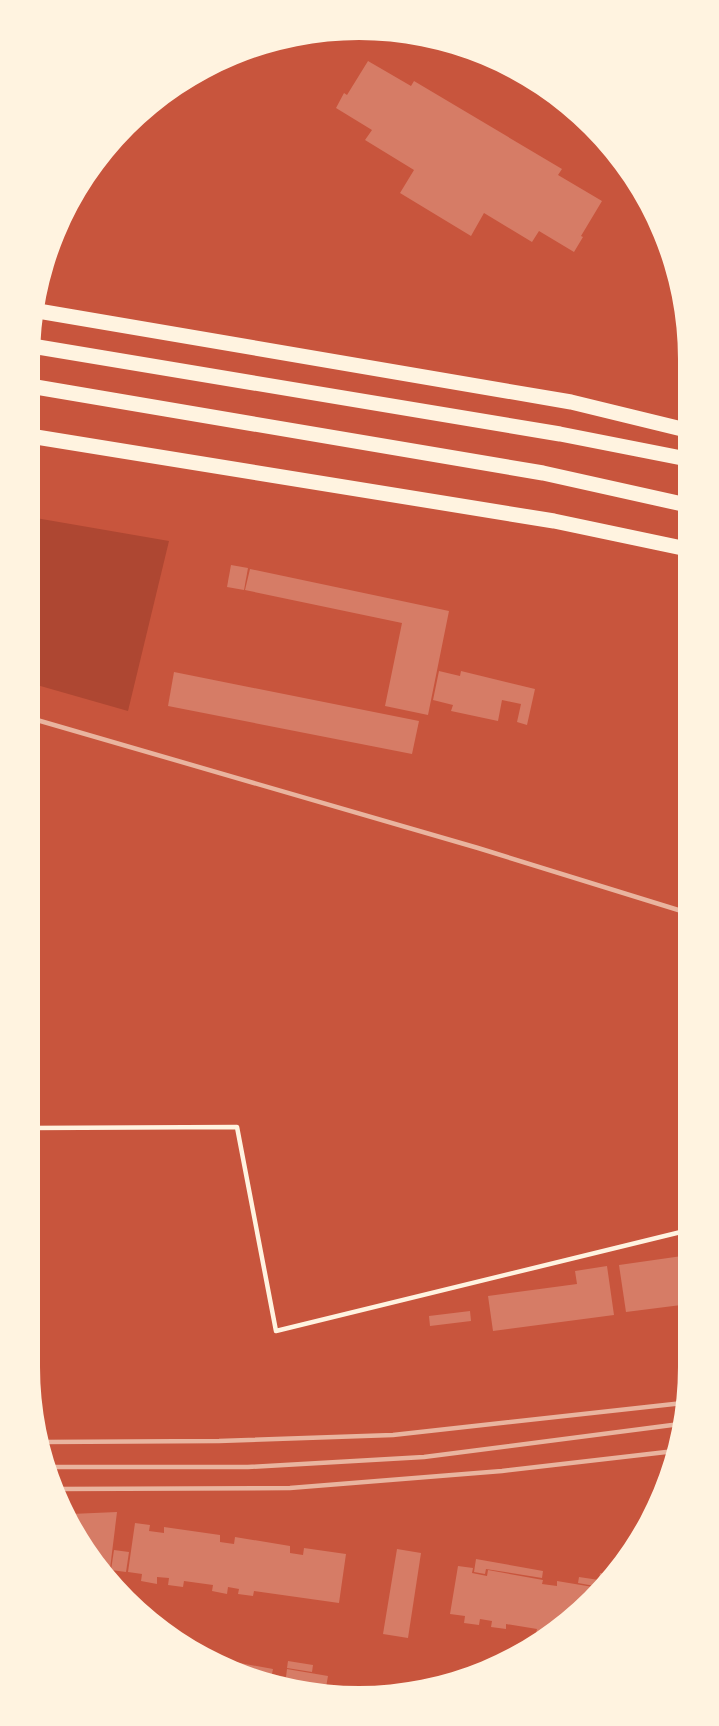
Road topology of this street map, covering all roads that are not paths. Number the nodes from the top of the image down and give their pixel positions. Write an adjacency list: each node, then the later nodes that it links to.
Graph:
1 (44, 311): 4 (main road)
2 (41, 347): 6 (main road)
3 (40, 388): 7 (main road)
4 (678, 428)
5 (40, 438): 8 (main road)
6 (678, 457)
7 (678, 503)
8 (678, 547)
9 (40, 1128): 10 (lane)
10 (678, 1233)

